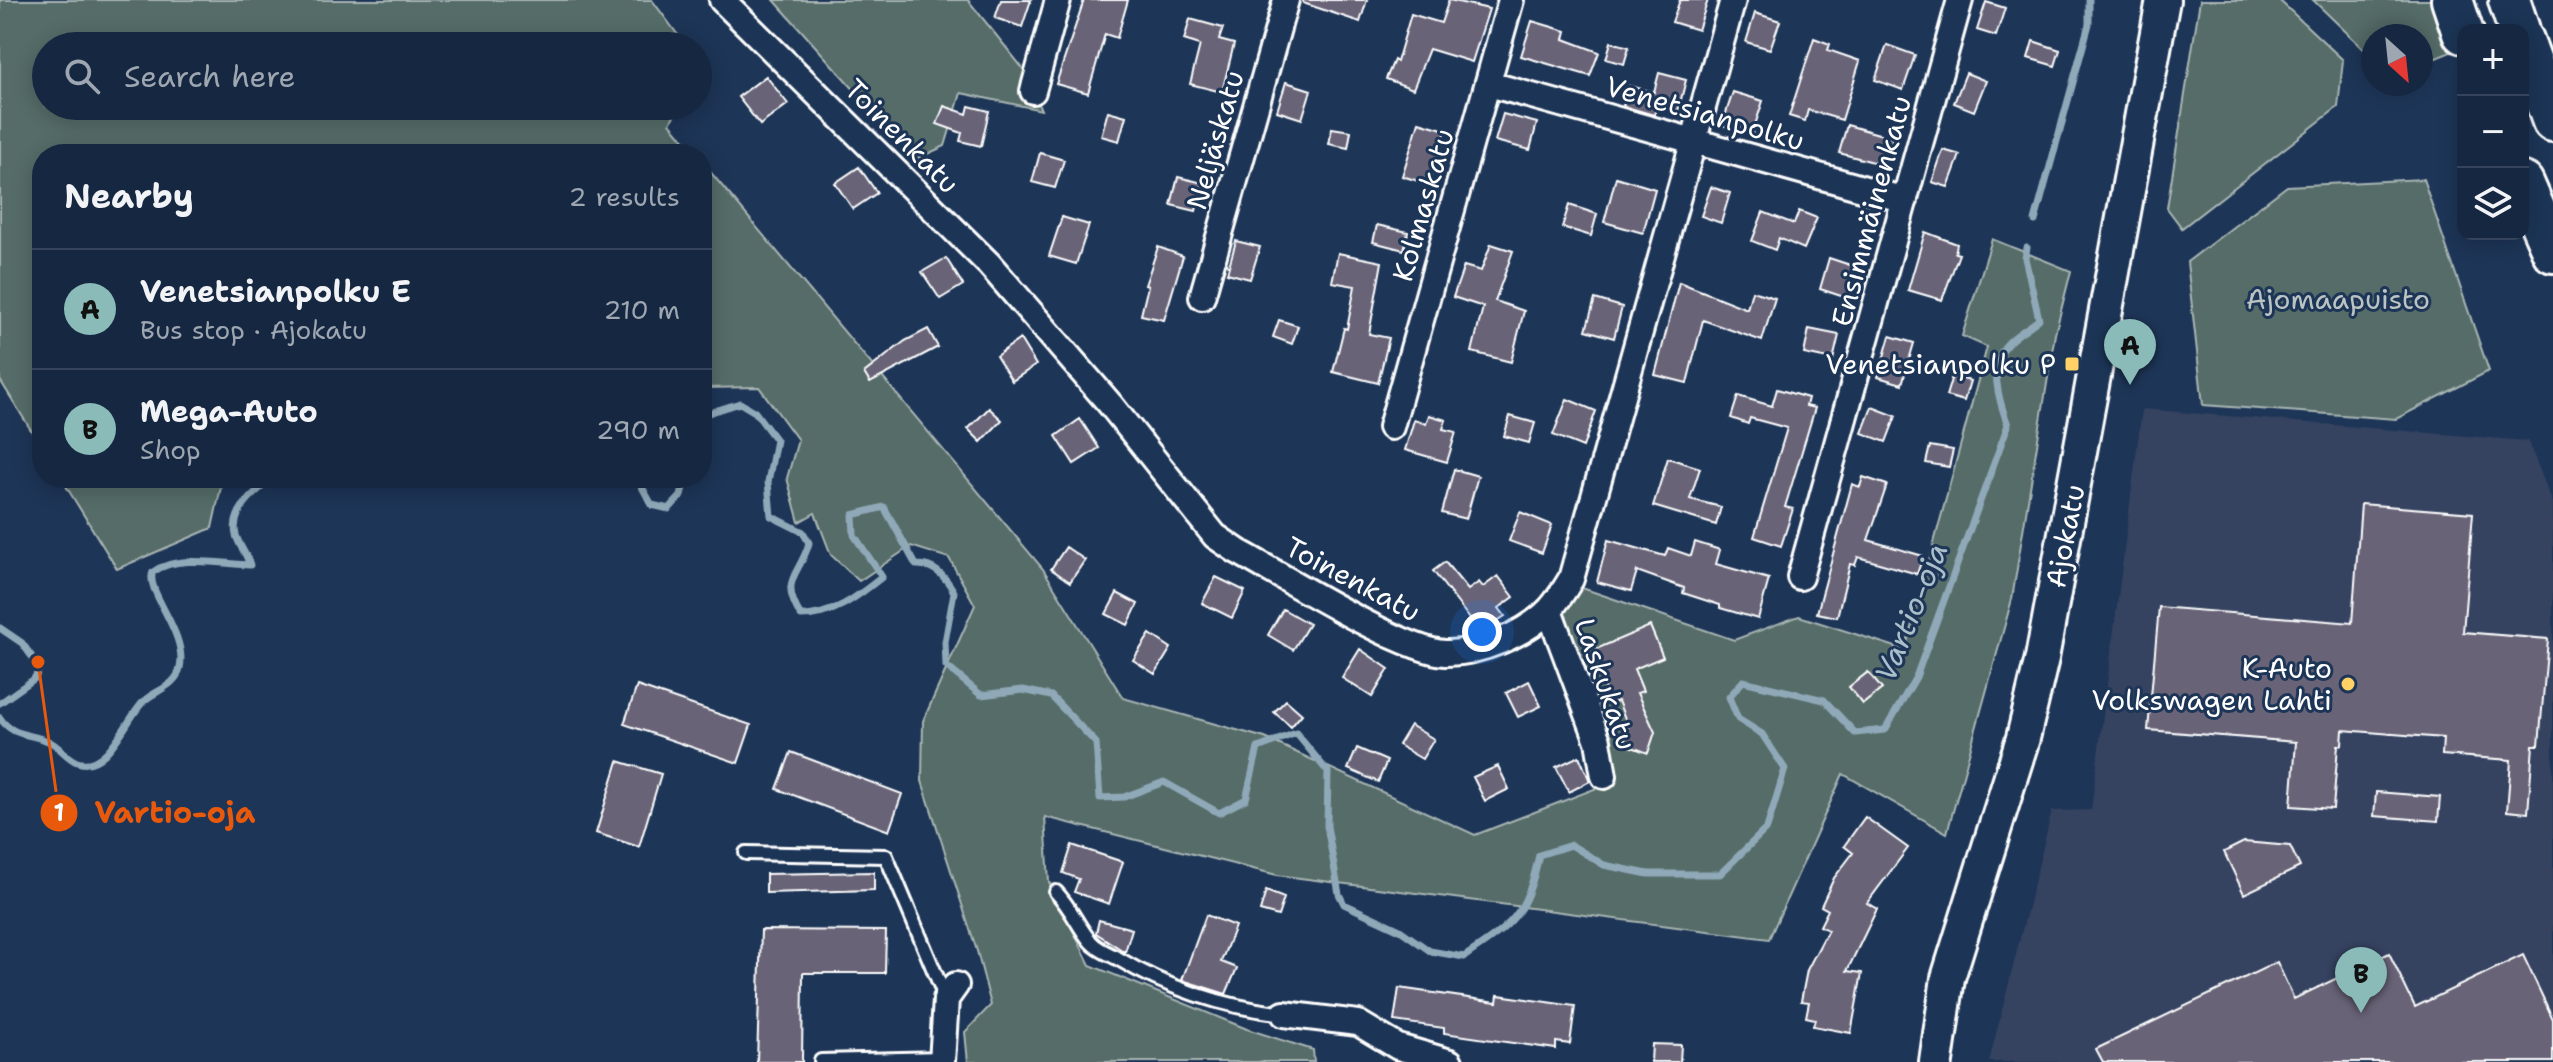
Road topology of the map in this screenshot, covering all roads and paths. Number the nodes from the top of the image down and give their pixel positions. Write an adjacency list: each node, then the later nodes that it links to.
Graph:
1 (722, 0): 23 (street, Toinenkatu)
2 (1058, 0): 14 (street)
3 (1286, 0): 20 (street, Neljäskatu)
4 (1511, 0): 13 (street, Kolmaskatu)
5 (1733, 0): 16 (street, Toinenkatu)
6 (1960, 0): 18 (street, Ensimmäinenkatu)
7 (2452, 0): 10 (main road)
8 (2509, 0): 11 (main road)
9 (2164, 1): 32 (street, Ajokatu)
10 (2460, 24)
11 (2517, 24)
12 (2529, 56): 15 (main road)
13 (1489, 84): 16 (street, Venetsianpolku); 21 (street, Kolmaskatu)
14 (1033, 91)
15 (2553, 121)
16 (1693, 141): 18 (street, Venetsianpolku); 23 (street, Toinenkatu)
17 (2529, 197): 19 (main road)
18 (1905, 200): 22 (street, Ensimmäinenkatu)
19 (2553, 252)
20 (1202, 297)
21 (1391, 427)
22 (1800, 577)
23 (1549, 610): 24 (street, Laskukatu)
24 (1604, 776)
25 (746, 853): 27 (lane)
26 (1056, 892): 28 (lane)
27 (951, 992): 29 (street)
28 (1284, 1014): 31 (street)
29 (942, 1060): 30 (lane)
30 (821, 1061)
31 (1450, 1062)
32 (1936, 1062)

